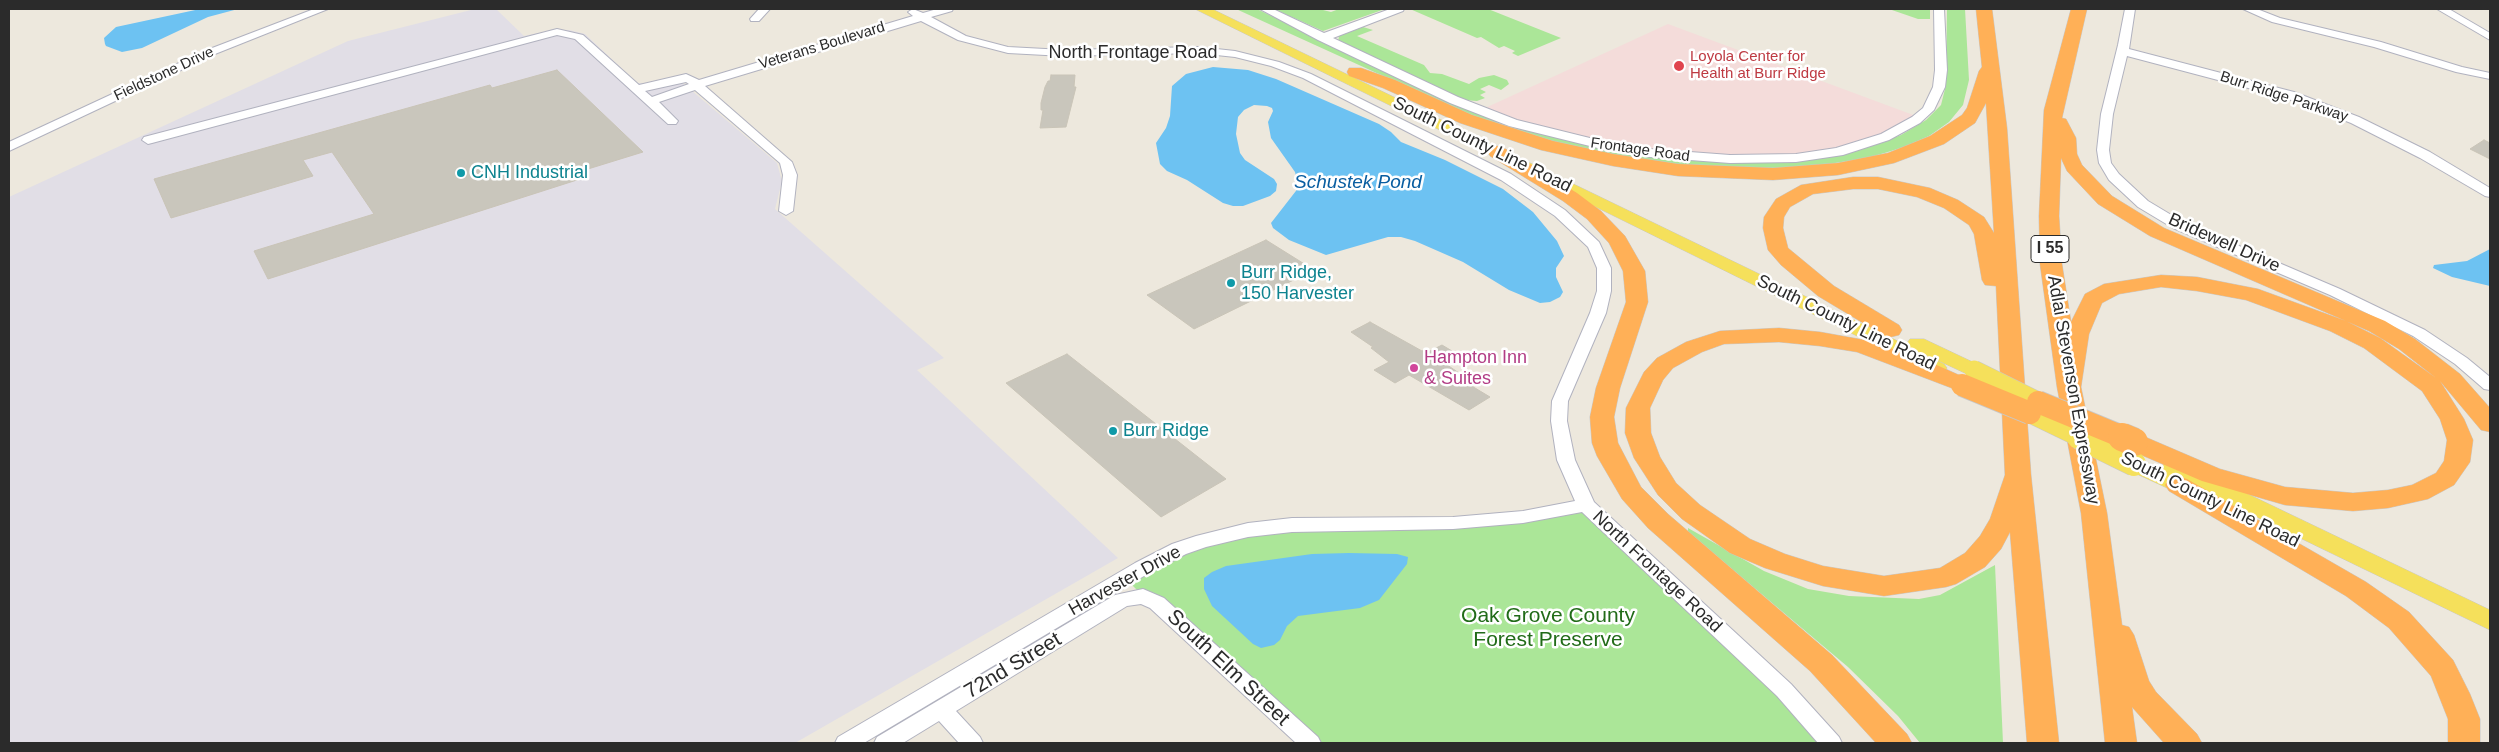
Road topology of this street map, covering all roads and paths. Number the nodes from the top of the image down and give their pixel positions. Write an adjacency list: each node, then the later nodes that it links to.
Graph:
1 (323, 9): 30 (street, Fieldstone Drive)
2 (765, 9): 16 (street)
3 (948, 9): 15 (street, Veterans Boulevard)
4 (1202, 9): 31 (main road, South County Line Road)
5 (1225, 9): 22 (main road, South County Line Road)
6 (1265, 9): 19 (street, Frontage Road)
7 (1399, 9): 19 (street)
8 (1939, 9): 19 (street, Frontage Road)
9 (1984, 9): 21 (highway)
10 (2066, 9): 17 (highway)
11 (2079, 9): 17 (highway, Adlai Stevenson Expressway / I 55)
12 (2130, 9): 20 (street, Bridewell Drive)
13 (2248, 9): 23 (street)
14 (2442, 9): 18 (street)
15 (919, 12): 24 (street, Veterans Boulevard); 44 (street, North Frontage Road)
16 (755, 20)
17 (2072, 34): 27 (highway, Adlai Stevenson Expressway / I 55)
18 (2490, 37)
19 (1322, 38)
20 (2123, 48): 32 (street, Burr Ridge Parkway); 33 (street, Burr Ridge Parkway); 38 (street, Bridewell Drive)
21 (1990, 61): 22 (highway); 36 (highway)
22 (1355, 72): 35 (main road, South County Line Road)
23 (2490, 76)
24 (692, 81): 25 (street, Veterans Boulevard); 26 (street, Veterans Boulevard); 34 (street)
25 (637, 89): 26 (street); 29 (street)
26 (651, 101): 28 (street)
27 (2053, 110): 39 (highway, Adlai Stevenson Expressway / I 55); 40 (highway)
28 (672, 121)
29 (148, 140)
30 (9, 146)
31 (1497, 152): 37 (main road, South County Line Road); 55 (highway)
32 (2490, 182)
33 (2490, 193)
34 (786, 211)
35 (1892, 330): 36 (highway); 37 (main road, South County Line Road)
36 (2010, 330): 42 (highway)
37 (1966, 379): 41 (highway, bridge); 42 (highway)
38 (2490, 385)
39 (2069, 386): 41 (highway); 45 (highway, Adlai Stevenson Expressway / I 55)
40 (2490, 424)
41 (2134, 451): 43 (main road, South County Line Road); 47 (main road, South County Line Road)
42 (2018, 475): 56 (highway)
43 (2178, 485): 48 (main road, South County Line Road); 59 (highway)
44 (1586, 505): 50 (street, Harvester Drive); 54 (street, North Frontage Road)
45 (2094, 513): 57 (highway, Adlai Stevenson Expressway / I 55); 58 (highway)
46 (1143, 596): 49 (street, 72nd Street); 53 (street, South Elm Street)
47 (2490, 621)
48 (2490, 636)
49 (942, 709): 51 (street, 72nd Street); 52 (street)
50 (846, 743)
51 (885, 743)
52 (972, 743)
53 (1310, 743)
54 (1831, 743)
55 (1896, 743)
56 (2043, 743)
57 (2120, 743)
58 (2186, 743)
59 (2464, 743)

